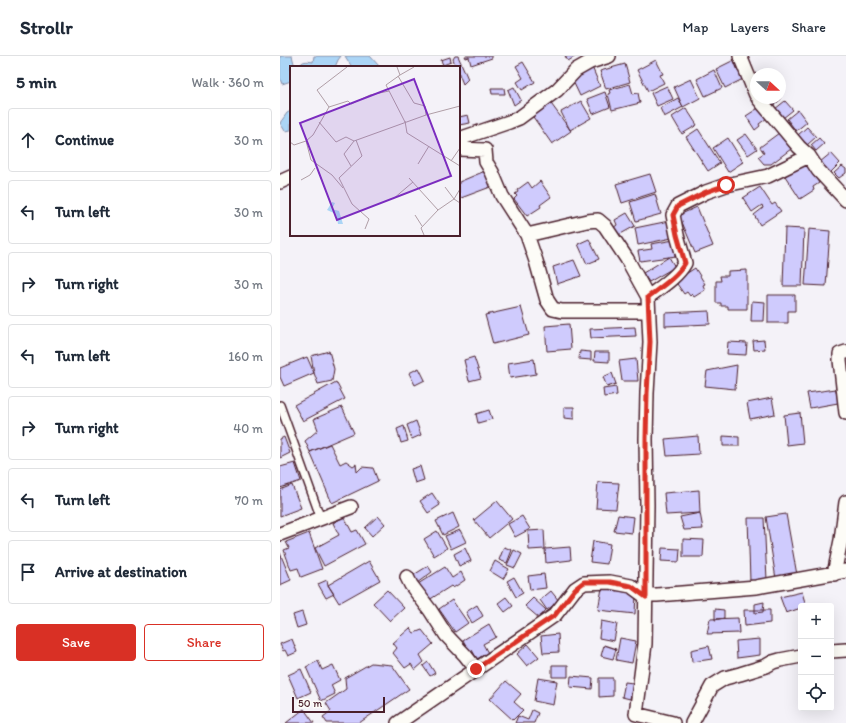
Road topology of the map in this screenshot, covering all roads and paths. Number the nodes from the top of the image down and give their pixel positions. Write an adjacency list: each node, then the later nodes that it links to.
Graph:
1 (609, 56): 5 (street)
2 (740, 56): 3 (street)
3 (750, 82)
4 (763, 104): 7 (street)
5 (460, 138)
6 (460, 149): 11 (street)
7 (809, 156): 10 (street); 12 (street)
8 (290, 177): 9 (street)
9 (280, 182)
10 (846, 200)
11 (527, 235): 12 (street); 13 (street)
12 (648, 297): 13 (street)
13 (648, 311): 23 (street)
14 (846, 352): 16 (street)
15 (280, 405): 19 (lane)
16 (846, 413)
17 (846, 502): 21 (street)
18 (350, 507): 19 (street)
19 (321, 519): 20 (street)
20 (280, 534)
21 (840, 573): 23 (street)
22 (407, 578): 27 (street)
23 (646, 596): 27 (street); 28 (street)
24 (846, 650): 25 (street)
25 (834, 651)
26 (798, 657): 31 (street)
27 (476, 669): 29 (street)
28 (636, 718): 30 (street)
29 (398, 723)
30 (673, 723)
31 (692, 723)

